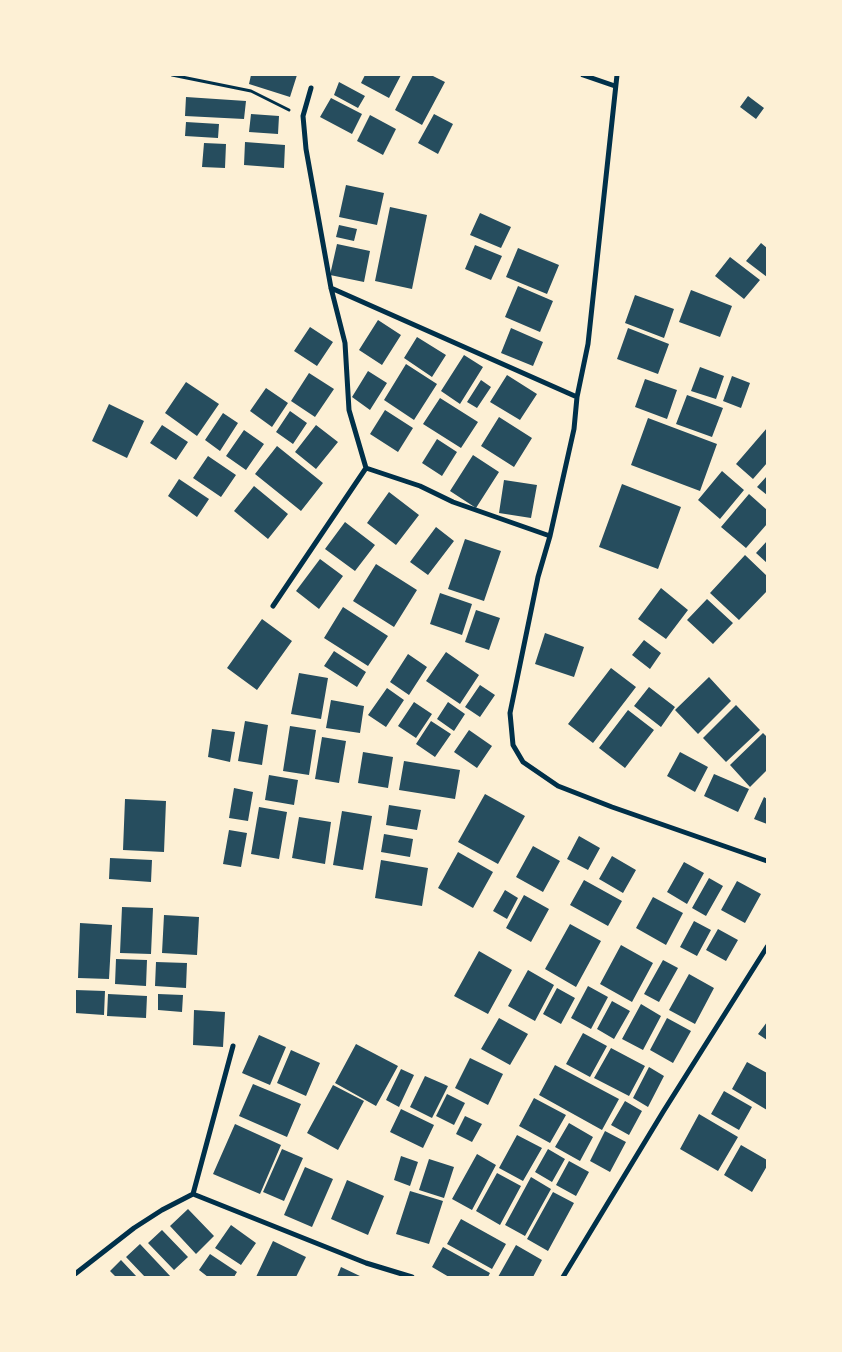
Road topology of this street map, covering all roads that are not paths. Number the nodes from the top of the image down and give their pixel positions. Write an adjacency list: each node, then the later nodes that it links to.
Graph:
1 (583, 75): 3 (street)
2 (617, 75): 3 (street)
3 (616, 86): 6 (street)
4 (311, 88): 5 (street)
5 (331, 288): 6 (street); 7 (street)
6 (577, 397): 8 (street)
7 (366, 468): 8 (street); 9 (street)
8 (550, 536): 10 (street)
9 (272, 606)
10 (767, 861)
11 (767, 947): 16 (street)
12 (233, 1046): 13 (street)
13 (193, 1194): 14 (street); 15 (street)
14 (75, 1274)
15 (412, 1277)
16 (563, 1277)

